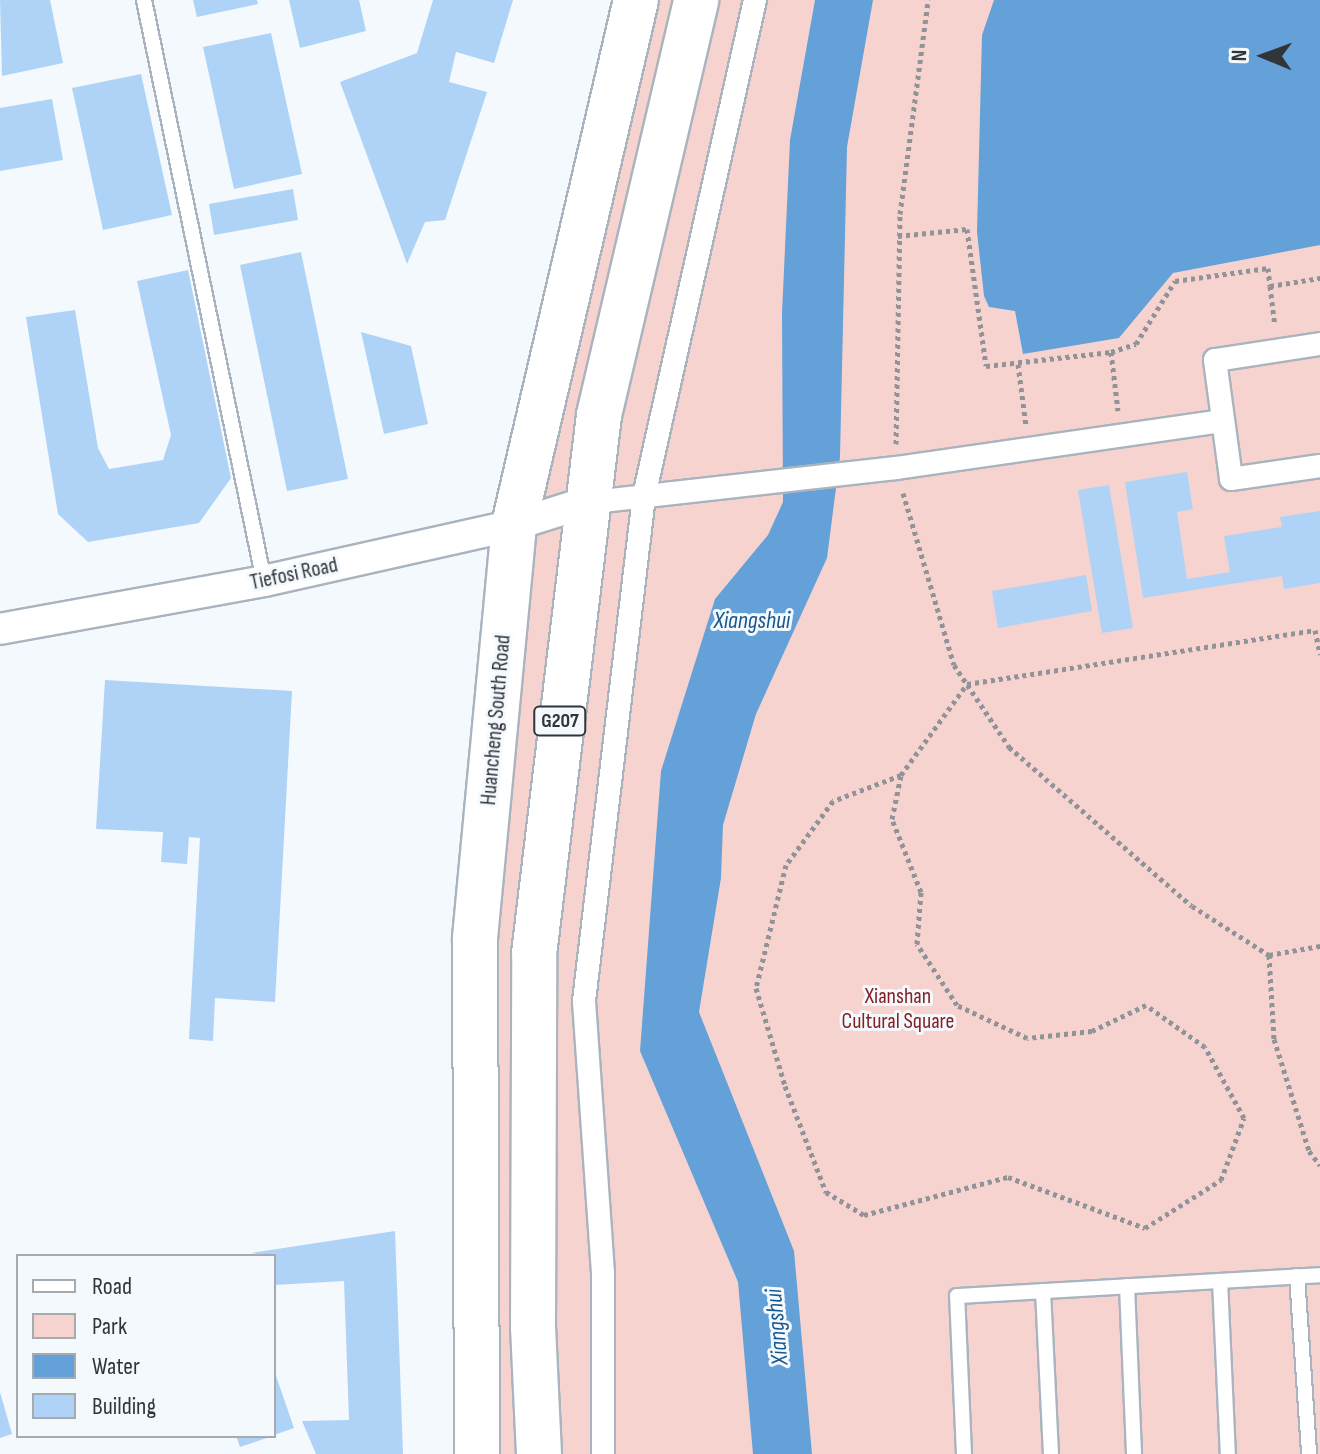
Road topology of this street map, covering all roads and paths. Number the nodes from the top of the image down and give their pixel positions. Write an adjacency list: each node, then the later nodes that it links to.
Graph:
1 (144, 0): 21 (lane)
2 (636, 0): 20 (highway, Huancheng South Road)
3 (696, 0): 19 (highway, G207)
4 (755, 0): 18 (street)
5 (928, 0): 6 (path)
6 (898, 236): 12 (path); 17 (path)
7 (1320, 278): 8 (path)
8 (1270, 286): 10 (path); 11 (path)
9 (1320, 344): 10 (street)
10 (1279, 351): 13 (street)
11 (1111, 352): 12 (path); 14 (path)
12 (1018, 364): 15 (path)
13 (1221, 421): 14 (street); 16 (street)
14 (1122, 437): 15 (street)
15 (1029, 450): 17 (street)
16 (1320, 466)
17 (896, 468): 18 (street); 24 (path)
18 (644, 496): 19 (street); 36 (street)
19 (584, 503): 20 (street, Tiefosi Road); 35 (highway, G207)
20 (514, 525): 21 (street, Tiefosi Road); 34 (highway, Huancheng South Road)
21 (264, 581): 22 (street, Tiefosi Road)
22 (0, 629)
23 (1320, 654): 24 (path)
24 (967, 684): 25 (path); 27 (path)
25 (901, 775): 25 (path)
26 (1320, 946): 27 (path)
27 (1269, 955): 28 (path)
28 (1320, 1165)
29 (1320, 1275): 30 (lane)
30 (1297, 1276): 31 (lane); 41 (lane)
31 (1220, 1281): 32 (lane); 40 (lane)
32 (1127, 1286): 33 (lane); 39 (lane)
33 (1043, 1291): 37 (lane); 38 (lane)
34 (477, 1454)
35 (539, 1454)
36 (603, 1454)
37 (964, 1454)
38 (1051, 1454)
39 (1134, 1454)
40 (1228, 1454)
41 (1309, 1454)

